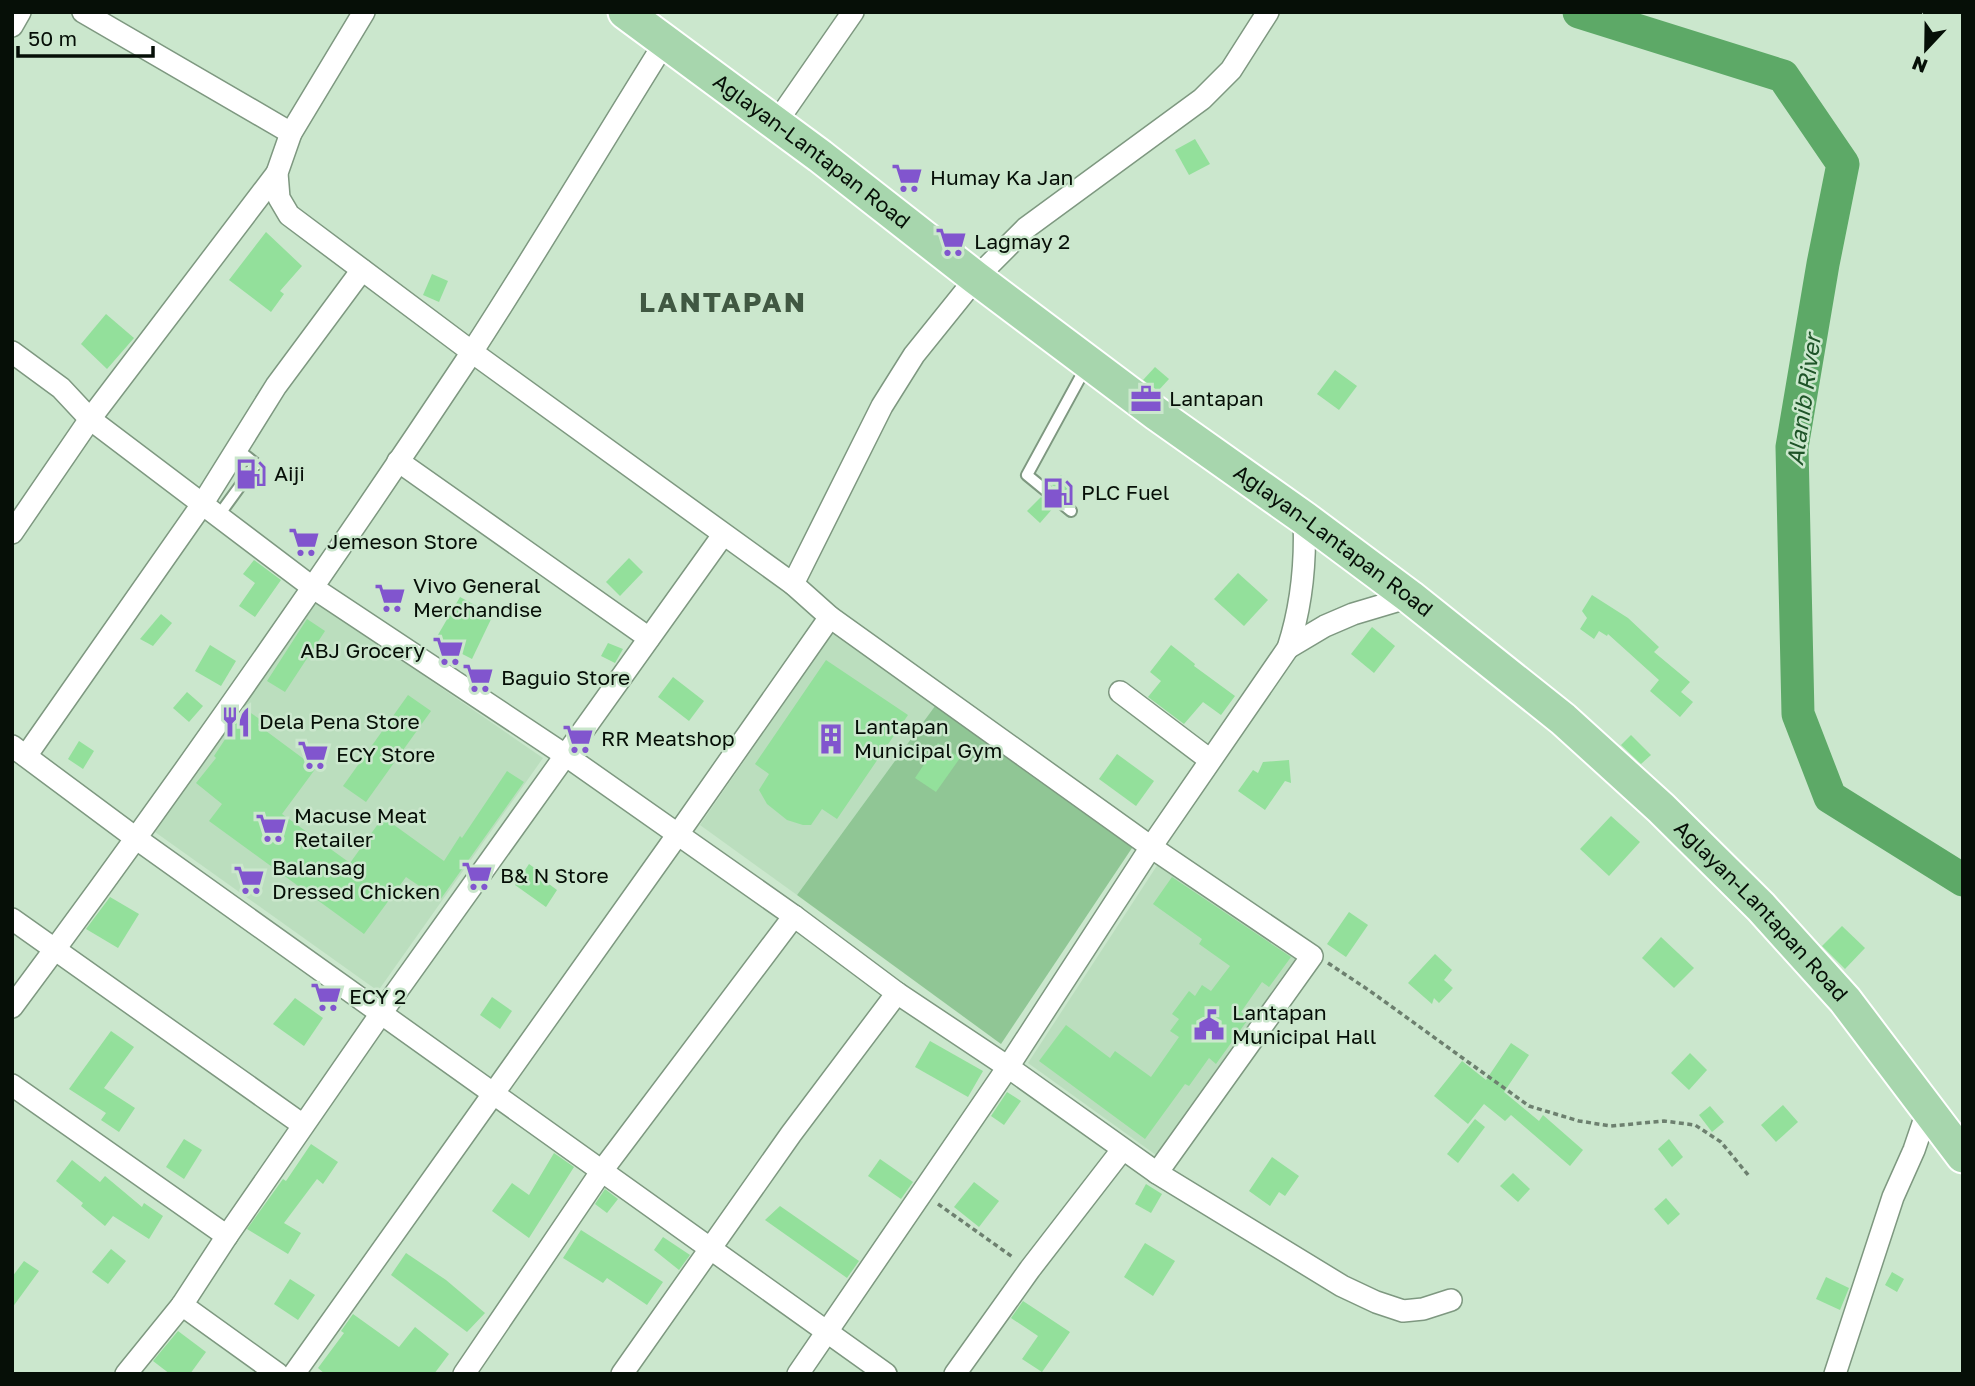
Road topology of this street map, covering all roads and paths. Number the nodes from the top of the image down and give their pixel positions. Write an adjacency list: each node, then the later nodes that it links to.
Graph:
1 (20, 12): 7 (street)
2 (83, 12): 10 (street)
3 (364, 12): 10 (street)
4 (625, 12): 8 (main road, Aglayan-Lantapan Road)
5 (853, 12): 9 (street)
6 (1268, 12): 13 (street)
7 (12, 26)
8 (665, 42): 9 (main road, Aglayan-Lantapan Road); 15 (street)
9 (776, 123): 13 (main road, Aglayan-Lantapan Road)
10 (290, 134): 11 (street)
11 (277, 173): 12 (street); 17 (street)
12 (362, 270): 15 (street); 19 (street)
13 (976, 278): 16 (main road, Aglayan-Lantapan Road); 24 (street)
14 (12, 352): 17 (street)
15 (472, 352): 18 (street); 23 (street)
16 (1088, 362): 20 (lane); 21 (main road, Aglayan-Lantapan Road)
17 (90, 419): 19 (street); 22 (street)
18 (398, 461): 25 (street); 28 (street)
19 (211, 509): 25 (street); 31 (street)
20 (1071, 511)
21 (1304, 518): 26 (main road, Aglayan-Lantapan Road); 29 (street)
22 (12, 533)
23 (723, 534): 24 (street); 28 (street)
24 (793, 584): 27 (street)
25 (312, 587): 32 (street); 35 (street)
26 (1410, 597): 29 (street); 47 (main road, Aglayan-Lantapan Road)
27 (830, 617): 34 (street); 36 (street)
28 (649, 638): 32 (street)
29 (1288, 648): 33 (street)
30 (1120, 692): 33 (street)
31 (19, 751): 35 (street)
32 (565, 755): 34 (street); 43 (street)
33 (1210, 760): 36 (street)
34 (678, 834): 37 (street); 46 (street)
35 (137, 839): 39 (street); 43 (street)
36 (1151, 846): 40 (street); 44 (street)
37 (794, 916): 41 (street); 51 (street)
38 (12, 919): 39 (street)
39 (54, 951): 42 (street); 48 (street)
40 (1312, 956): 52 (street); 53 (path)
41 (897, 993): 44 (street); 56 (street)
42 (12, 1007)
43 (382, 1012): 46 (street); 48 (street)
44 (1008, 1067): 49 (street); 54 (street)
45 (12, 1085): 55 (street)
46 (493, 1092): 51 (street); 63 (street)
47 (1928, 1109): 50 (main road, Aglayan-Lantapan Road); 69 (street)
48 (303, 1125): 55 (street)
49 (1122, 1150): 52 (street); 57 (street)
50 (1963, 1156)
51 (601, 1171): 56 (street); 64 (street)
52 (1157, 1173): 58 (street)
53 (1749, 1177)
54 (922, 1193): 57 (path); 60 (street)
55 (227, 1236): 59 (street)
56 (711, 1248): 60 (street); 65 (street)
57 (1030, 1269): 68 (street)
58 (1451, 1300)
59 (182, 1305): 61 (street); 62 (street)
60 (826, 1332): 66 (street); 67 (street)
61 (127, 1374)
62 (278, 1374)
63 (294, 1374)
64 (464, 1374)
65 (622, 1374)
66 (798, 1374)
67 (886, 1374)
68 (955, 1374)
69 (1835, 1374)

